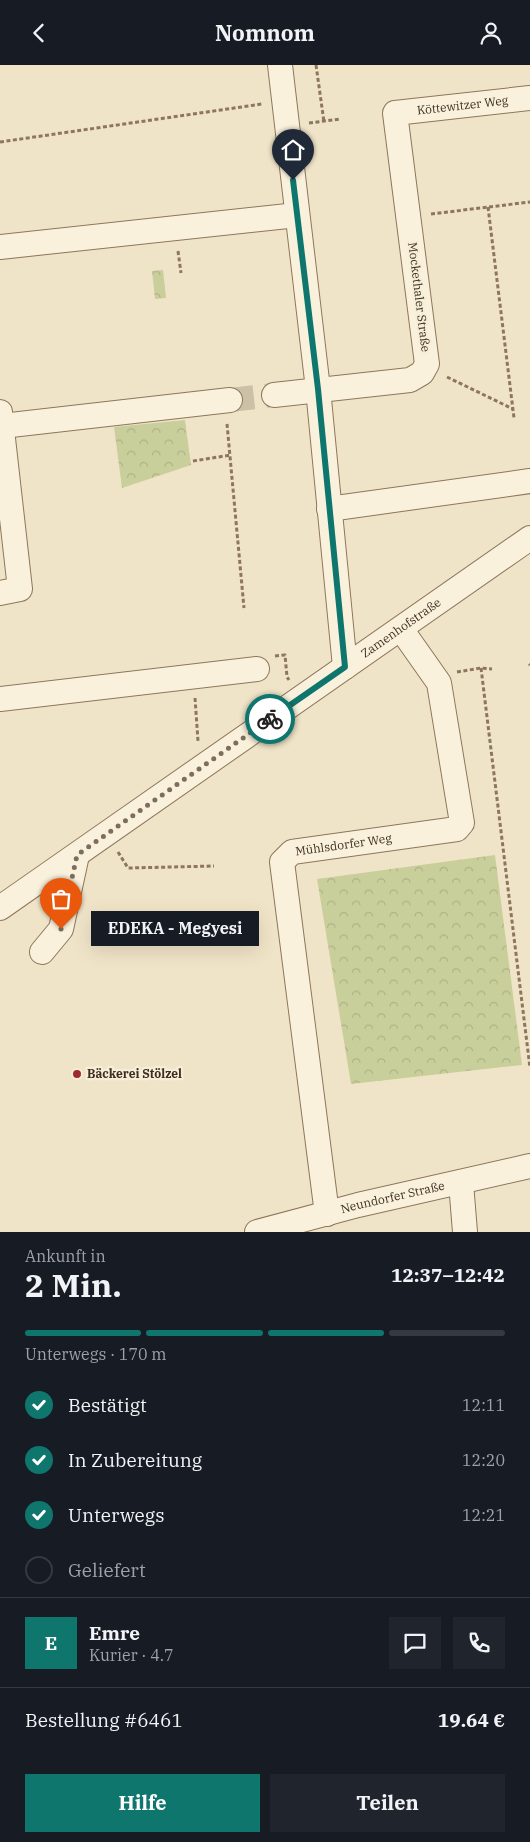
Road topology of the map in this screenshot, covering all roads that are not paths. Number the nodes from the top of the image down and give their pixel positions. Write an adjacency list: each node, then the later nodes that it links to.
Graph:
1 (280, 65): 4 (street)
2 (530, 98): 3 (street, Köttewitzer Weg)
3 (395, 113): 6 (street, Mockethaler Straße)
4 (297, 215): 5 (street); 6 (street)
5 (0, 247)
6 (318, 389): 7 (street); 11 (street)
7 (274, 395)
8 (227, 400): 9 (street)
9 (1, 419): 13 (street)
10 (530, 481): 11 (street)
11 (329, 509): 15 (street)
12 (530, 538): 14 (street, Zamenhofstraße)
13 (0, 593)
14 (401, 629): 15 (street, Zamenhofstraße); 23 (street, Mühlsdorfer Weg)
15 (345, 667): 18 (street, Zamenhofstraße)
16 (257, 669): 17 (street)
17 (0, 699)
18 (77, 855): 19 (street, Zamenhofstraße); 20 (street)
19 (0, 908)
20 (42, 952)
21 (530, 1166): 22 (street, Neundorfer Straße)
22 (460, 1183): 23 (street, Neundorfer Straße); 25 (street)
23 (327, 1214): 24 (street, Neundorfer Straße)
24 (257, 1232)
25 (465, 1232)

